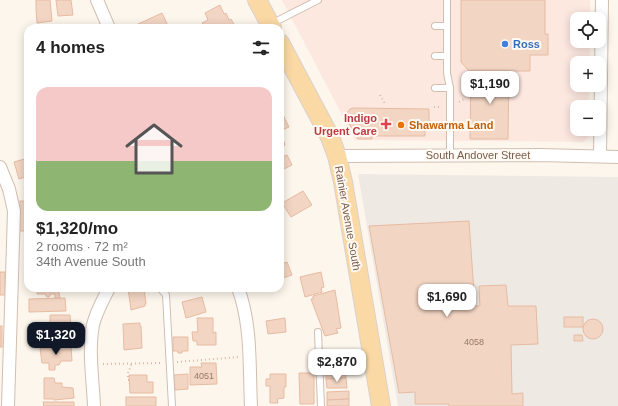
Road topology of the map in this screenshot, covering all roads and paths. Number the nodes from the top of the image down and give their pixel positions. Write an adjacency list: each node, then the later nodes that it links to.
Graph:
1 (97, 0): 6 (street)
2 (257, 0): 7 (main road)
3 (318, 0): 8 (lane)
4 (447, 0): 10 (lane)
5 (602, 0): 22 (street)
6 (107, 24)
7 (270, 24)
8 (275, 24)
9 (435, 26): 10 (lane)
10 (447, 26): 13 (lane)
11 (284, 51): 21 (main road, Rainier Avenue South)
12 (435, 56): 13 (lane)
13 (447, 56): 15 (lane)
14 (435, 88): 15 (lane)
15 (450, 88): 20 (lane)
16 (380, 95): 17 (path)
17 (385, 104)
18 (434, 107): 19 (path)
19 (439, 107)
20 (450, 155): 21 (street, South Andover Street); 22 (street, South Andover Street)
21 (337, 156): 41 (main road, Rainier Avenue South)
22 (600, 156): 23 (street, South Andover Street)
23 (618, 157)
24 (0, 167): 36 (street)
25 (107, 292): 34 (street)
26 (163, 292): 32 (lane)
27 (240, 292): 31 (street)
28 (318, 332): 40 (lane)
29 (347, 350): 30 (path)
30 (324, 352)
31 (249, 357): 32 (path); 39 (street)
32 (170, 362): 33 (path); 38 (lane)
33 (132, 363): 34 (path); 35 (path)
34 (92, 364): 37 (street)
35 (130, 380)
36 (8, 406)
37 (94, 406)
38 (172, 406)
39 (251, 406)
40 (321, 406)
41 (380, 406)

